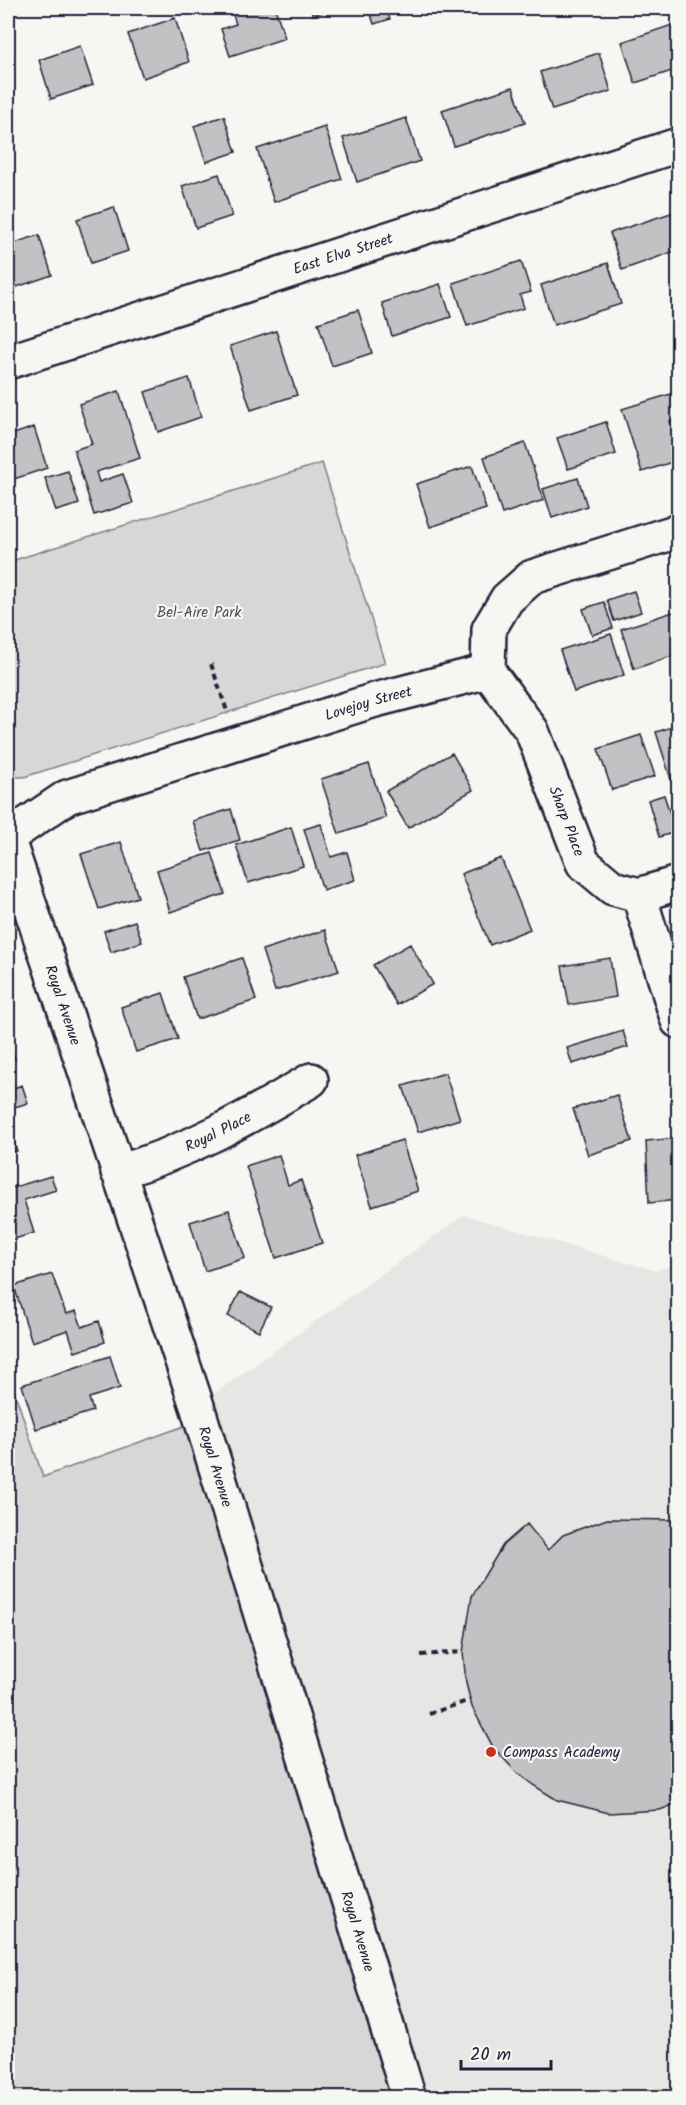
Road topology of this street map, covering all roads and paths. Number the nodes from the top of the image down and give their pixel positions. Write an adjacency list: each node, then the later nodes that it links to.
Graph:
1 (678, 145): 2 (street, East Elva Street)
2 (8, 362)
3 (678, 531): 5 (street)
4 (211, 664): 6 (path)
5 (488, 670): 7 (street, Lovejoy Street); 9 (street, Sharp Place)
6 (229, 717)
7 (8, 838): 12 (street, Royal Avenue)
8 (678, 883): 9 (street)
9 (639, 895): 10 (street)
10 (678, 1021)
11 (311, 1080): 12 (street, Royal Place)
12 (118, 1172): 19 (street, Royal Avenue)
13 (463, 1652): 14 (path)
14 (421, 1655)
15 (470, 1700): 16 (path)
16 (429, 1714)
17 (676, 1804): 18 (path)
18 (678, 1809)
19 (409, 2097)

